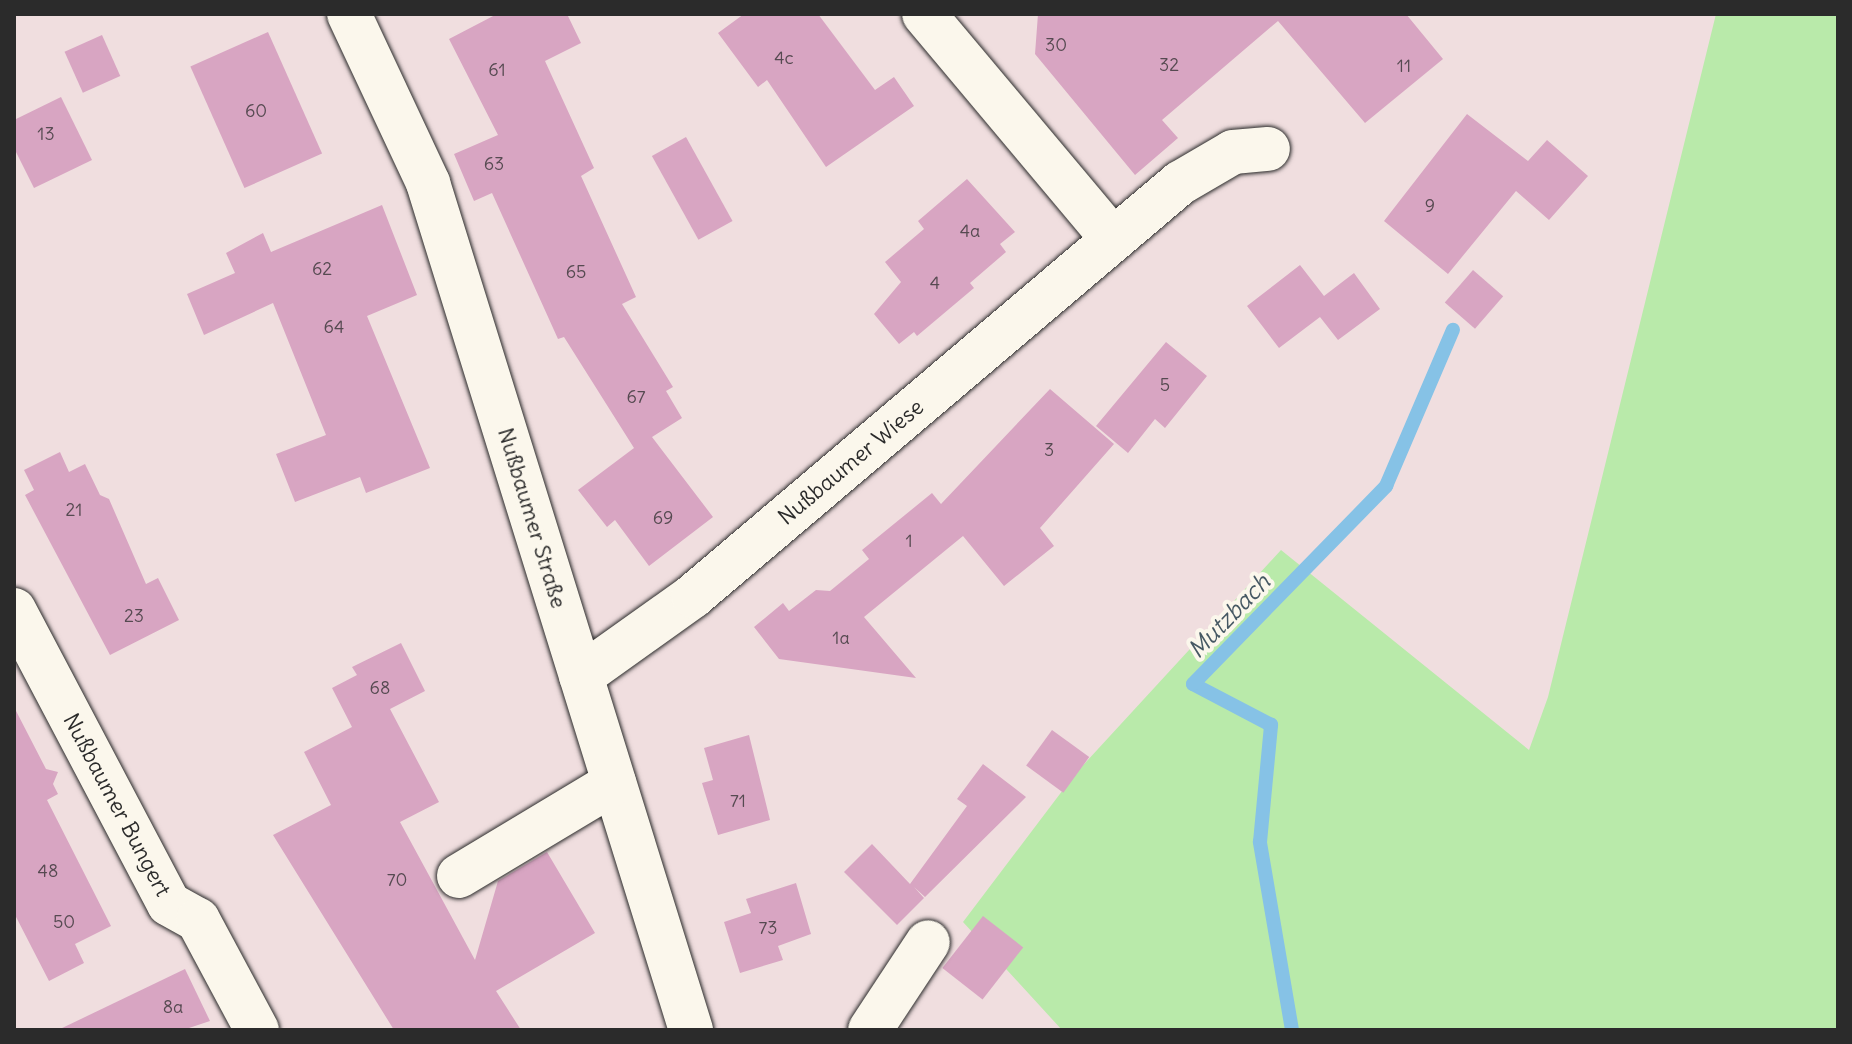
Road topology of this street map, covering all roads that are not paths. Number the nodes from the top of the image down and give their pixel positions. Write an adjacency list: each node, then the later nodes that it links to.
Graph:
1 (349, 14): 7 (street, Nußbaumer Straße)
2 (924, 14): 4 (street)
3 (1268, 149): 4 (street, Nußbaumer Wiese)
4 (1113, 239): 7 (street, Nußbaumer Wiese)
5 (14, 610): 6 (street, Nußbaumer Bungert)
6 (24, 658): 11 (street, Nußbaumer Bungert)
7 (581, 676): 8 (street, Nußbaumer Straße)
8 (614, 783): 9 (street); 12 (street, Nußbaumer Straße)
9 (459, 876)
10 (928, 942): 13 (street)
11 (257, 1030)
12 (691, 1030)
13 (870, 1030)

